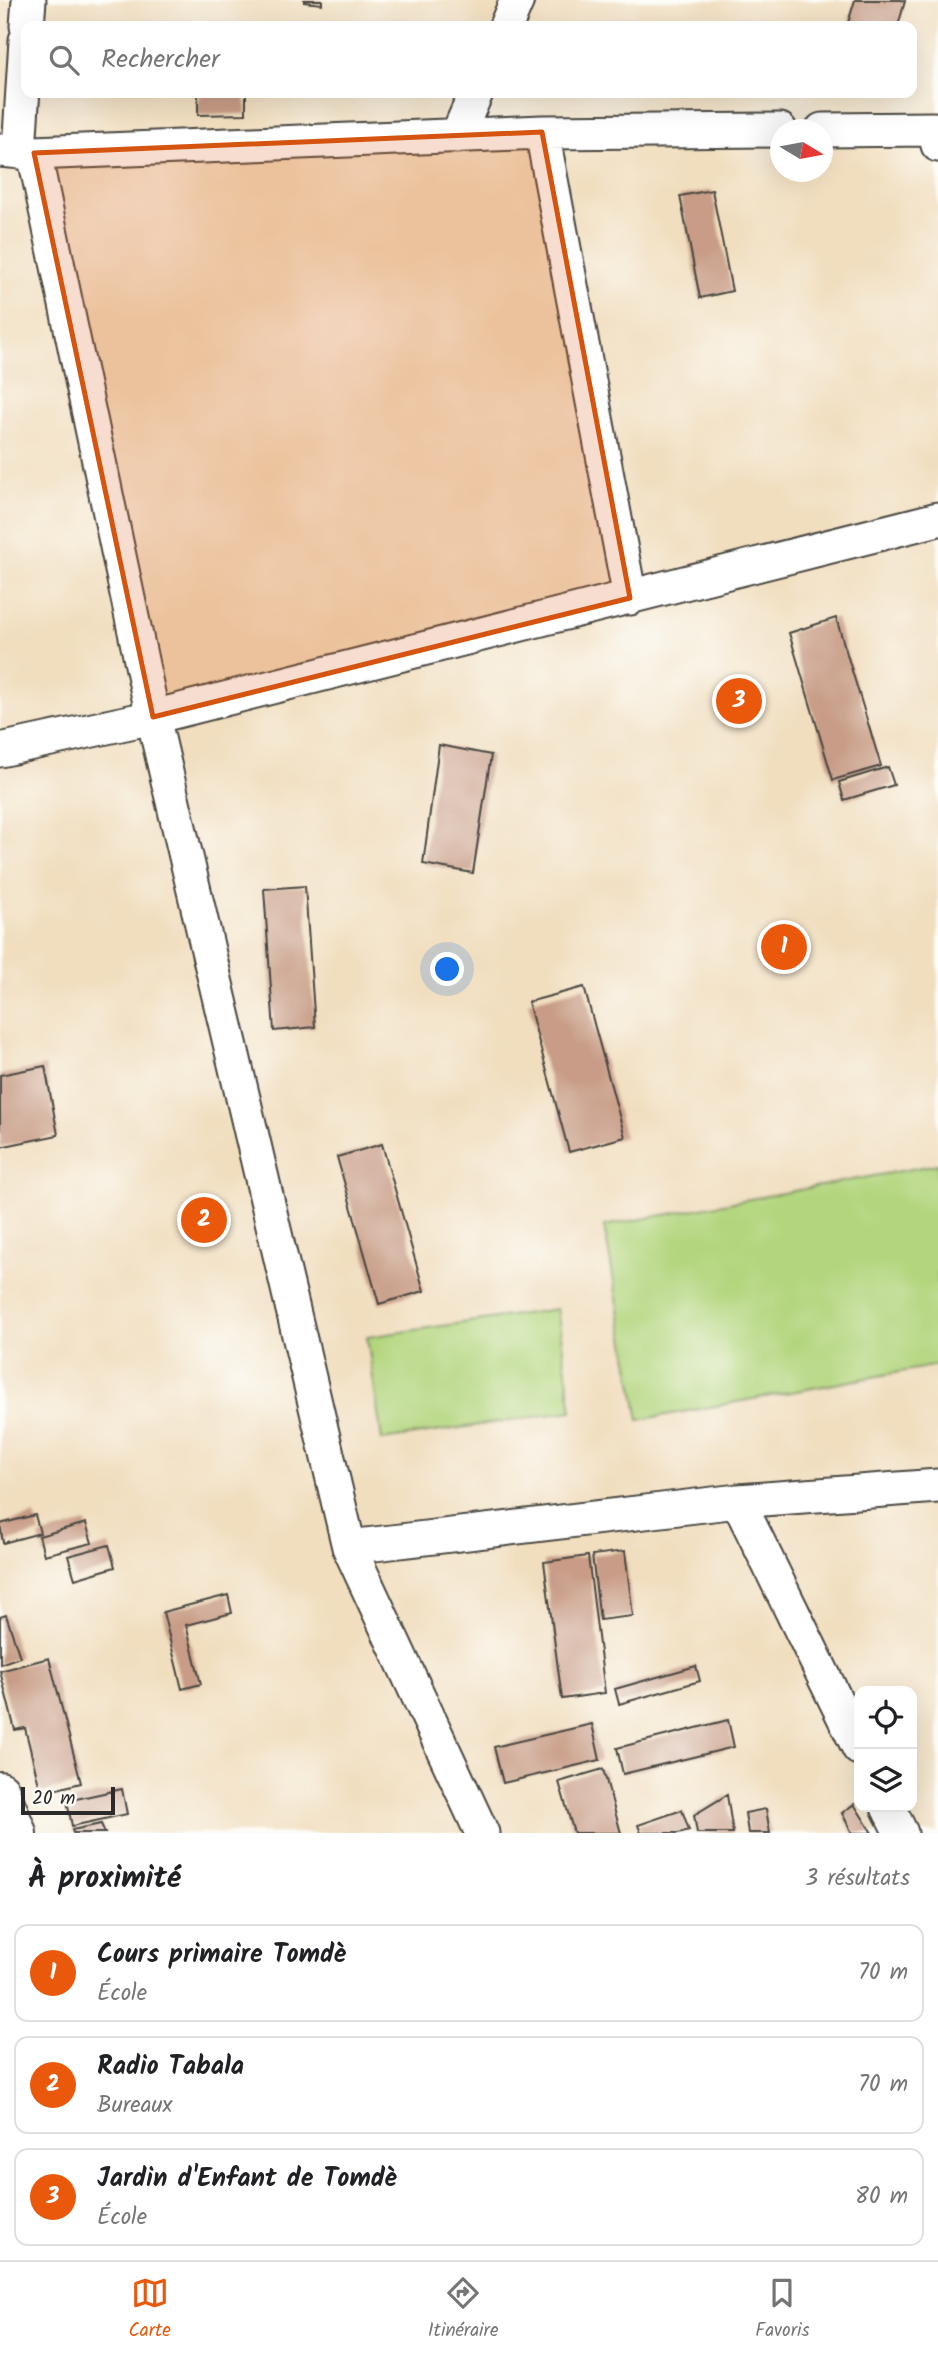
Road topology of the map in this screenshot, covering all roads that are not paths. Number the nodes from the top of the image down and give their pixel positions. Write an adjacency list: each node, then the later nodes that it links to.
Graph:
1 (29, 0): 3 (street)
2 (517, 0): 4 (street)
3 (27, 21)
4 (508, 21)
5 (22, 98): 12 (street)
6 (474, 98): 10 (street)
7 (770, 130): 9 (street)
8 (833, 130): 11 (street)
9 (542, 132): 10 (street); 14 (street)
10 (457, 136): 12 (street)
11 (938, 145)
12 (18, 152): 15 (street)
13 (938, 519): 14 (street)
14 (630, 598): 15 (street)
15 (153, 717): 16 (street); 19 (street)
16 (0, 750)
17 (938, 1486): 18 (street)
18 (738, 1502): 19 (street); 20 (street)
19 (349, 1547): 24 (street)
20 (854, 1738)
21 (0, 1791): 23 (main road)
22 (890, 1812): 25 (street)
23 (17, 1833)
24 (482, 1833)
25 (901, 1833)

